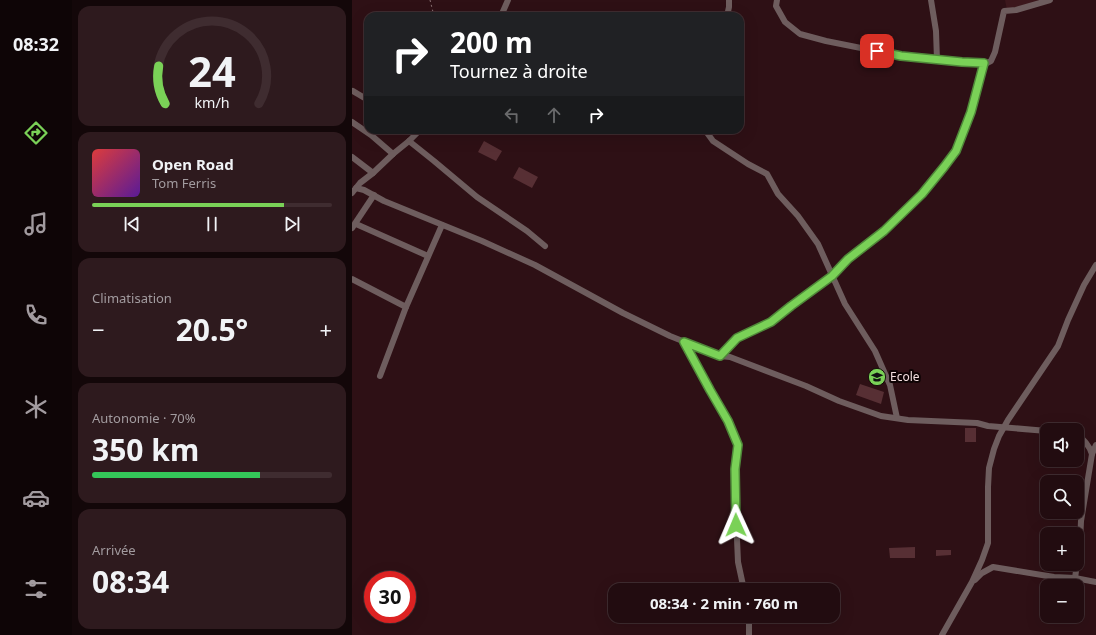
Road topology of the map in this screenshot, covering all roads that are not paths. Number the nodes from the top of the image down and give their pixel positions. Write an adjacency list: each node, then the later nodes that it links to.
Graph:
1 (508, 0): 6 (street)
2 (729, 0): 7 (street)
3 (777, 0): 8 (street)
4 (931, 0): 8 (street)
5 (1050, 0): 9 (street)
6 (503, 12)
7 (728, 12)
8 (937, 60): 9 (street)
9 (984, 63): 28 (street)
10 (354, 91): 11 (street)
11 (364, 97)
12 (352, 122): 13 (street)
13 (364, 130)
14 (370, 134): 18 (street)
15 (415, 134): 17 (street)
16 (708, 134): 28 (street)
17 (409, 142): 18 (street); 25 (street)
18 (393, 154): 20 (street)
19 (352, 157): 20 (street)
20 (374, 173): 21 (street)
21 (354, 190): 22 (street)
22 (374, 196): 23 (street); 24 (street)
23 (442, 225): 26 (street); 31 (street)
24 (354, 226): 26 (street)
25 (545, 246)
26 (428, 256): 30 (street)
27 (1096, 265): 35 (street)
28 (832, 276): 32 (street); 34 (street)
29 (352, 279): 30 (street)
30 (406, 307): 33 (street)
31 (684, 342): 32 (street); 47 (street)
32 (720, 356): 34 (street)
33 (380, 376)
34 (897, 418): 35 (street)
35 (1004, 428): 36 (street); 41 (street)
36 (1040, 431)
37 (1084, 440): 39 (street)
38 (1096, 444): 39 (street)
39 (1092, 454): 40 (street)
40 (1081, 527)
41 (984, 553): 42 (street); 45 (street)
42 (993, 567): 44 (street); 45 (street)
43 (1076, 571): 44 (street)
44 (1075, 578): 46 (street)
45 (972, 582): 50 (street)
46 (1096, 582)
47 (742, 583)
48 (749, 623): 49 (street)
49 (749, 635)
50 (942, 635)

